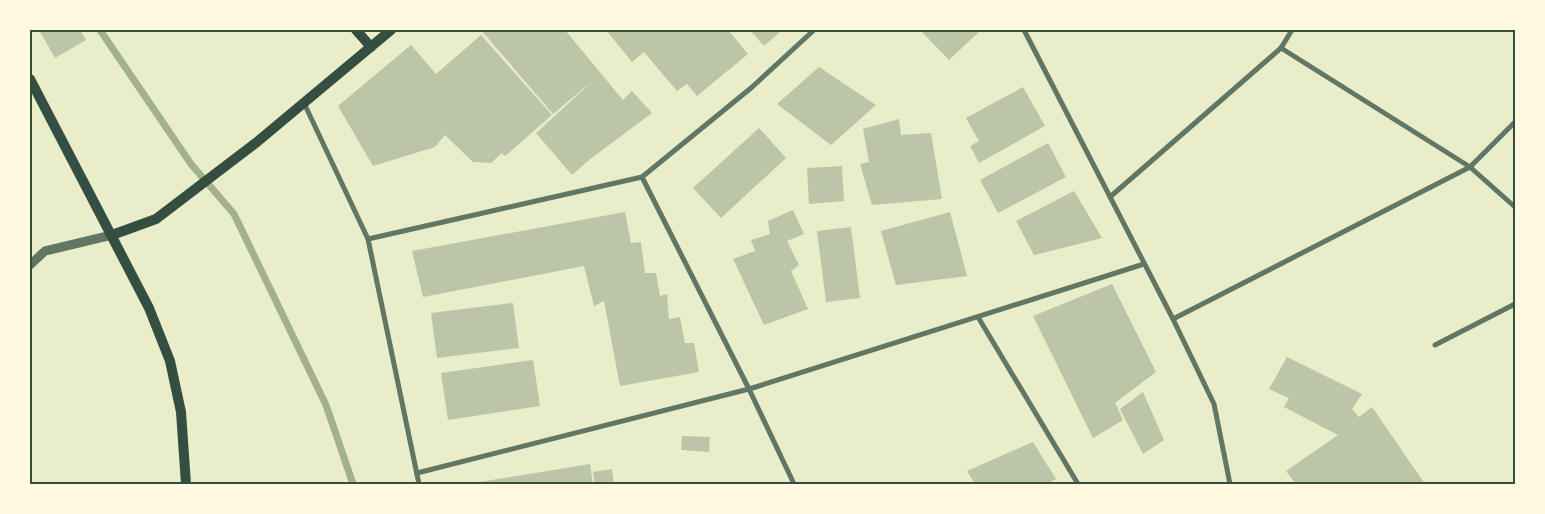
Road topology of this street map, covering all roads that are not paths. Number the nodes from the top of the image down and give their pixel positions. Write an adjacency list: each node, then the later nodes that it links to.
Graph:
1 (356, 30): 6 (main road)
2 (391, 30): 6 (main road)
3 (814, 30): 12 (street)
4 (1024, 30): 13 (street)
5 (1292, 30): 7 (street)
6 (371, 47): 9 (main road)
7 (1280, 48): 11 (street); 13 (street)
8 (30, 79): 15 (main road)
9 (304, 103): 15 (main road); 16 (street)
10 (1515, 122): 11 (street)
11 (1470, 167): 14 (street); 21 (street)
12 (642, 177): 16 (street); 23 (street)
13 (1110, 197): 17 (street)
14 (1515, 207)
15 (112, 235): 18 (street); 25 (main road)
16 (368, 239): 24 (street)
17 (1144, 264): 20 (street); 21 (street)
18 (30, 265)
19 (1515, 304): 22 (street)
20 (978, 317): 23 (street); 28 (street)
21 (1173, 319): 29 (street)
22 (1435, 345)
23 (749, 390): 24 (street); 27 (street)
24 (417, 473): 26 (street)
25 (186, 484)
26 (419, 484)
27 (794, 484)
28 (1078, 484)
29 (1230, 484)

